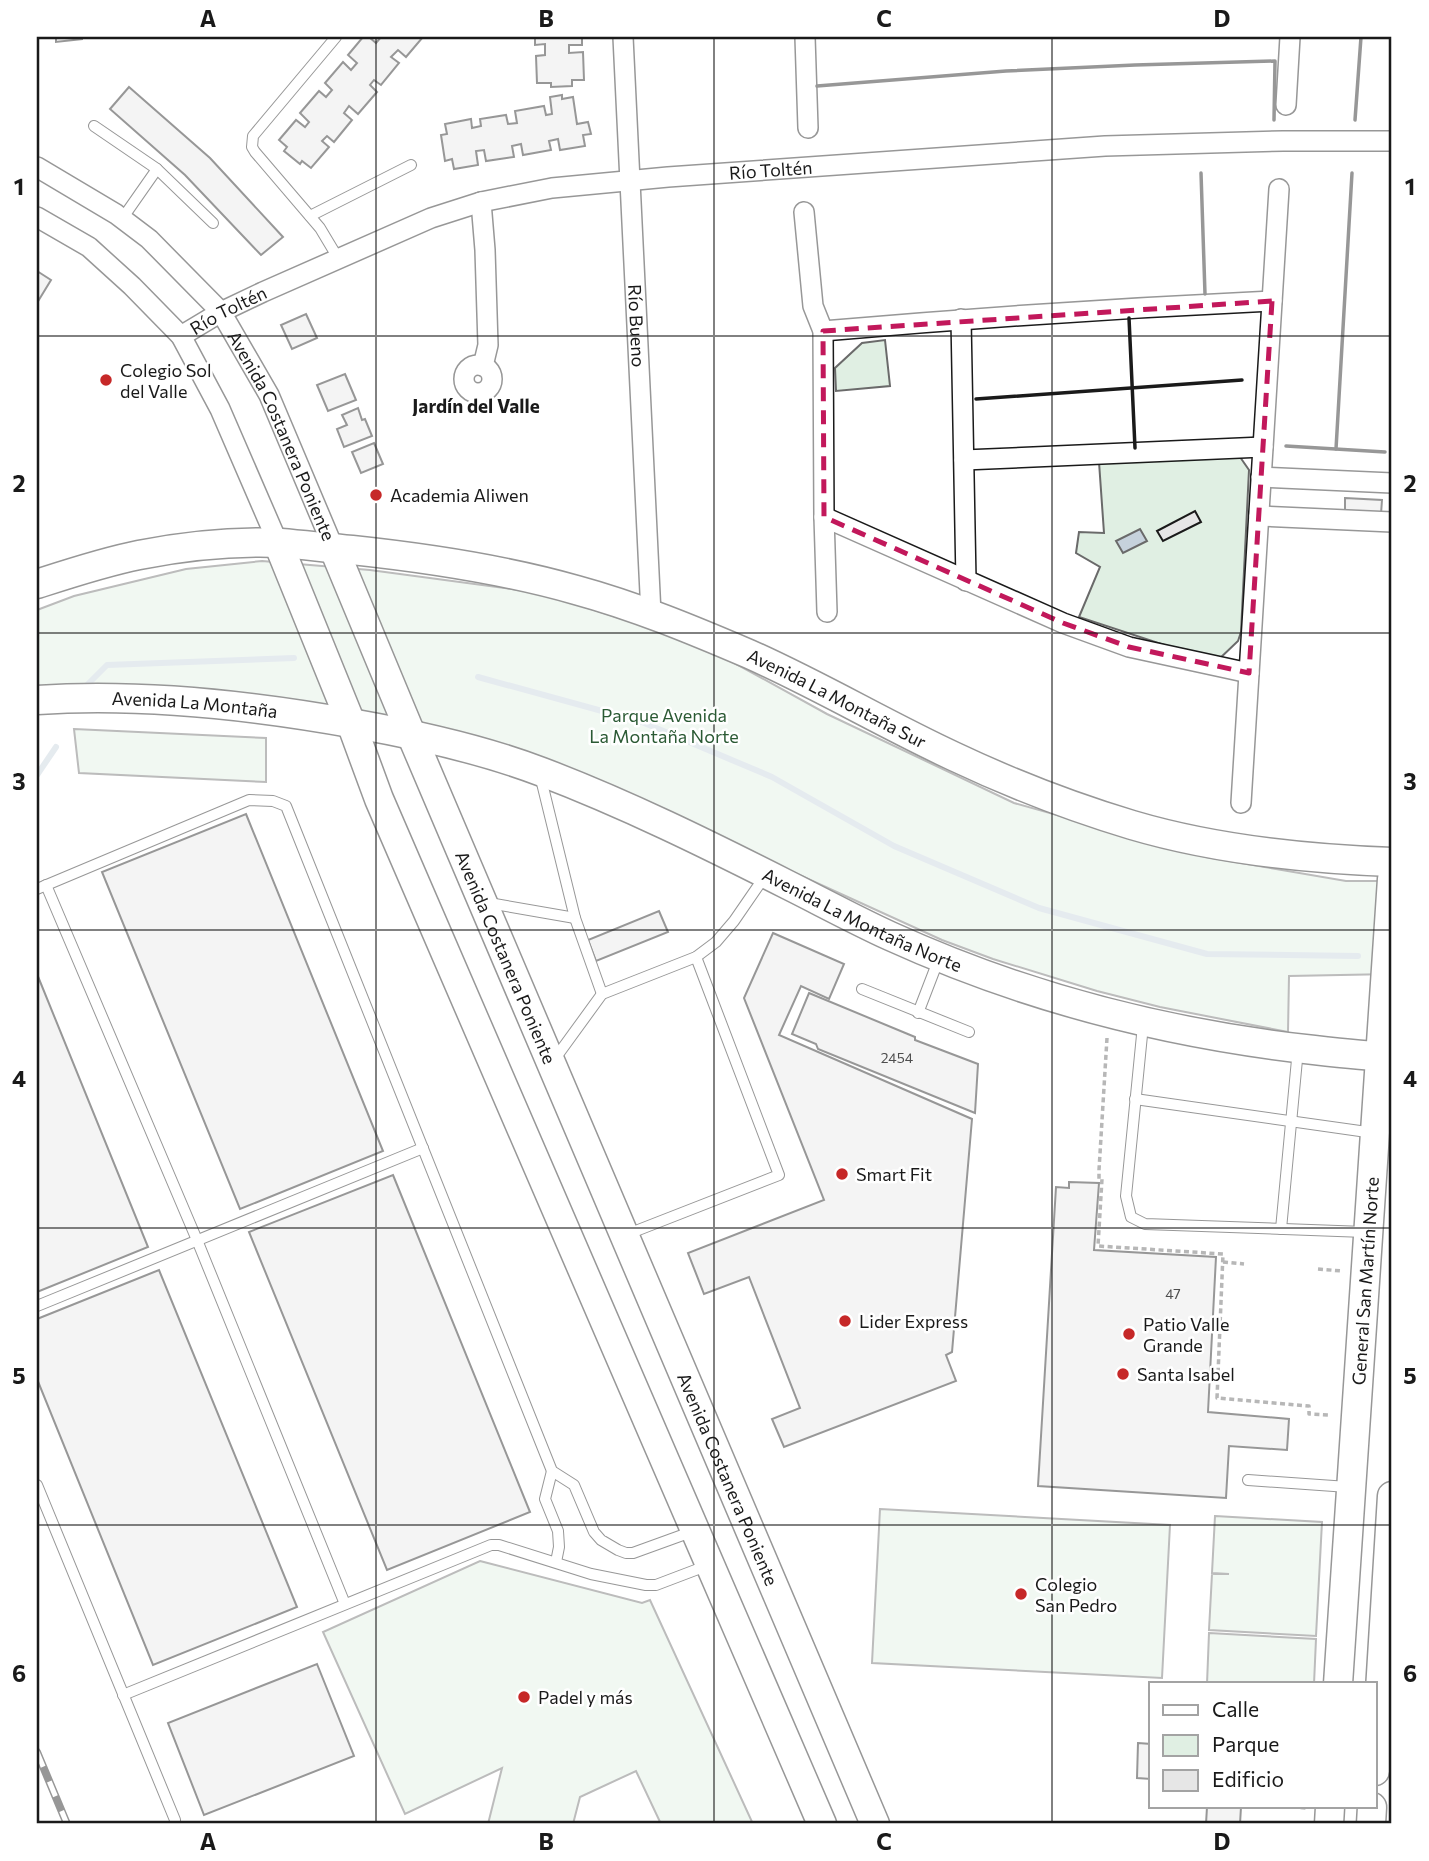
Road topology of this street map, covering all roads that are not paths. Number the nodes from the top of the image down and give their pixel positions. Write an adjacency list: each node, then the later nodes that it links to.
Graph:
1 (336, 37): 16 (lane)
2 (623, 37): 12 (street, Río Bueno)
3 (805, 37): 7 (street)
4 (1290, 37): 5 (street)
5 (1286, 106)
6 (94, 126): 11 (lane)
7 (808, 128)
8 (1392, 141): 12 (street, Río Toltén)
9 (411, 165): 16 (lane)
10 (37, 167): 18 (street, Avenida Costanera Poniente)
11 (157, 169): 18 (lane); 19 (lane)
12 (630, 181): 14 (street, Río Toltén); 39 (street, Río Bueno)
13 (1279, 189): 21 (street)
14 (481, 202): 20 (street, Río Toltén); 26 (street)
15 (804, 212): 24 (street)
16 (310, 216): 20 (lane)
17 (37, 217): 25 (street)
18 (122, 219): 22 (street, Avenida Costanera Poniente)
19 (213, 223)
20 (338, 258): 22 (street, Río Toltén)
21 (1272, 301): 23 (street); 27 (street)
22 (220, 312): 25 (street, Río Toltén); 35 (street, Avenida Costanera Poniente)
23 (961, 319): 24 (street); 28 (street)
24 (823, 331): 32 (street)
25 (181, 336): 34 (street)
26 (483, 366)
27 (1263, 447): 28 (street); 29 (street)
28 (964, 460): 36 (street)
29 (1261, 477): 30 (street); 31 (street)
30 (1392, 484)
31 (1259, 516): 33 (street); 40 (street)
32 (824, 517): 36 (street); 38 (street)
33 (1392, 522)
34 (278, 543): 35 (street, Avenida La Montaña Sur); 37 (street); 42 (street)
35 (334, 549): 39 (street, Avenida La Montaña Sur); 43 (street, Avenida Costanera Poniente)
36 (966, 581): 40 (street)
37 (37, 584)
38 (827, 612)
39 (651, 614): 46 (street, Avenida La Montaña Sur)
40 (1249, 673): 45 (street)
41 (37, 700): 42 (street, Avenida La Montaña)
42 (351, 723): 43 (street, Avenida La Montaña Norte); 76 (street)
43 (411, 734): 44 (street, Avenida La Montaña Norte); 50 (street, Avenida Costanera Poniente)
44 (539, 771): 47 (street, Avenida La Montaña Norte); 51 (lane)
45 (1241, 803)
46 (1392, 862)
47 (766, 874): 52 (lane); 53 (street, Avenida La Montaña Norte)
48 (1392, 879): 60 (street, General San Martín Norte)
49 (41, 887): 65 (lane); 69 (lane)
50 (483, 902): 51 (lane); 61 (street, Avenida Costanera Poniente)
51 (575, 918): 55 (lane)
52 (696, 957): 55 (lane); 68 (lane)
53 (939, 957): 56 (lane); 57 (street, Avenida La Montaña Norte)
54 (862, 989): 56 (lane)
55 (602, 995): 61 (lane)
56 (918, 1013): 58 (lane)
57 (1143, 1022): 59 (street, Avenida La Montaña Norte); 62 (lane)
58 (969, 1032)
59 (1298, 1048): 60 (street, Avenida La Montaña Norte); 63 (lane)
60 (1386, 1057): 64 (street, General San Martín Norte)
61 (552, 1063): 68 (street, Avenida Costanera Poniente)
62 (1135, 1099): 63 (lane); 66 (lane)
63 (1291, 1121): 64 (lane); 66 (lane)
64 (1375, 1134): 67 (street, General San Martín Norte)
65 (423, 1148): 69 (lane); 71 (lane)
66 (1281, 1229): 67 (lane)
67 (1369, 1232): 74 (street, General San Martín Norte)
68 (625, 1235): 85 (street, Avenida Costanera Poniente)
69 (197, 1240): 70 (lane); 79 (lane)
70 (37, 1306)
71 (552, 1471): 76 (lane); 77 (lane)
72 (1248, 1480): 74 (lane)
73 (37, 1485): 81 (lane)
74 (1352, 1487): 80 (street, General San Martín Norte)
75 (1392, 1496): 82 (street)
76 (695, 1530): 78 (street)
77 (556, 1562): 78 (lane); 79 (lane)
78 (710, 1565): 84 (street)
79 (345, 1604): 81 (lane)
80 (1338, 1682)
81 (124, 1695): 83 (lane)
82 (1376, 1755)
83 (175, 1820)
84 (822, 1824)
85 (875, 1824)

